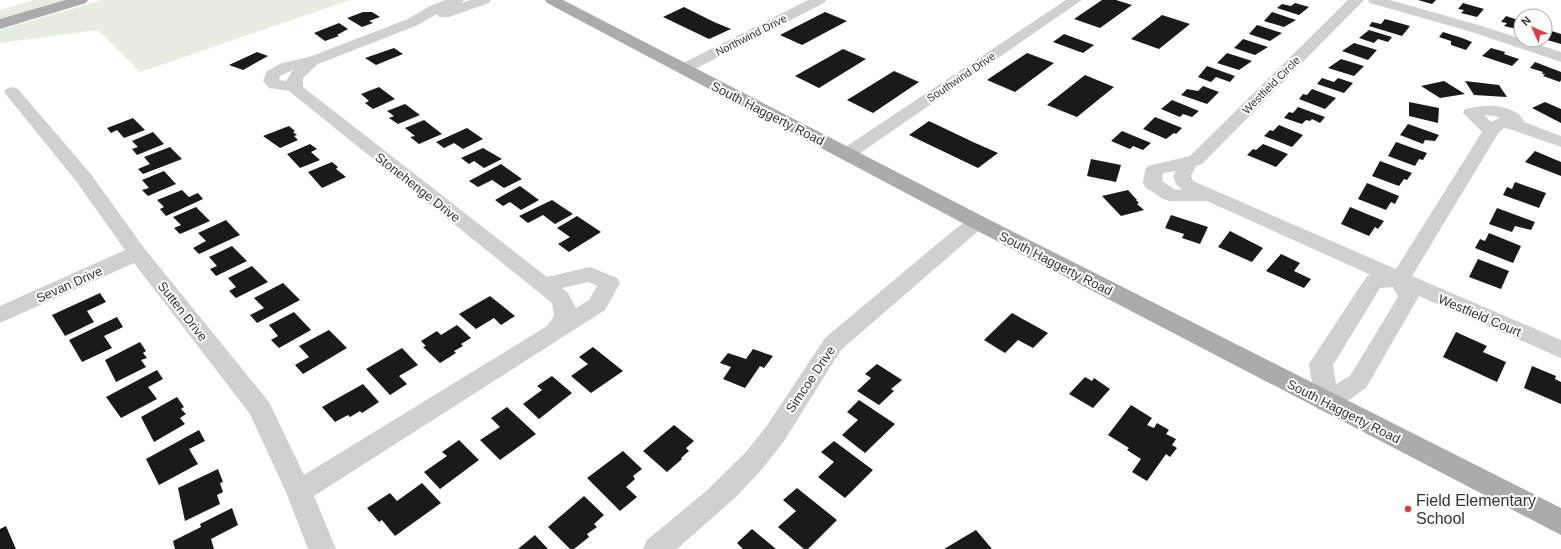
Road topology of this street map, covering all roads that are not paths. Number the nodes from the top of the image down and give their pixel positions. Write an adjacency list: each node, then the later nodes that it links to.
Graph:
1 (81, 0): 10 (main road)
2 (458, 0): 9 (street, Stonehenge Drive)
3 (484, 0): 9 (street, Stonehenge Drive)
4 (552, 0): 12 (main road, South Haggerty Road)
5 (819, 0): 12 (street, Northwind Drive)
6 (1075, 0): 17 (street, Southwind Drive)
7 (1351, 1): 18 (street, Westfield Circle)
8 (1381, 1): 11 (street)
9 (413, 22): 23 (street, Stonehenge Drive)
10 (0, 24)
11 (1561, 57)
12 (683, 70): 17 (main road, South Haggerty Road)
13 (12, 92): 21 (street, Sutten Drive)
14 (1525, 128): 15 (street); 15 (street); 16 (street)
15 (1491, 131): 22 (street)
16 (1561, 142)
17 (847, 154): 20 (main road, South Haggerty Road)
18 (1189, 162): 19 (street, Westfield Circle); 19 (street, Westfield Circle)
19 (1211, 196): 22 (street, Westfield Circle)
20 (977, 222): 27 (main road, South Haggerty Road); 31 (street, Simcoe Drive)
21 (137, 253): 24 (street, Sevan Drive); 28 (street, Sutten Drive)
22 (1400, 279): 26 (street, Westfield Court); 27 (street); 27 (street)
23 (544, 285): 25 (street, Stonehenge Drive); 25 (street)
24 (0, 315)
25 (559, 328): 28 (street)
26 (1561, 350)
27 (1327, 402): 29 (main road, South Haggerty Road)
28 (299, 492): 30 (street, Sutten Drive)
29 (1561, 522)
30 (322, 549)
31 (657, 549)

